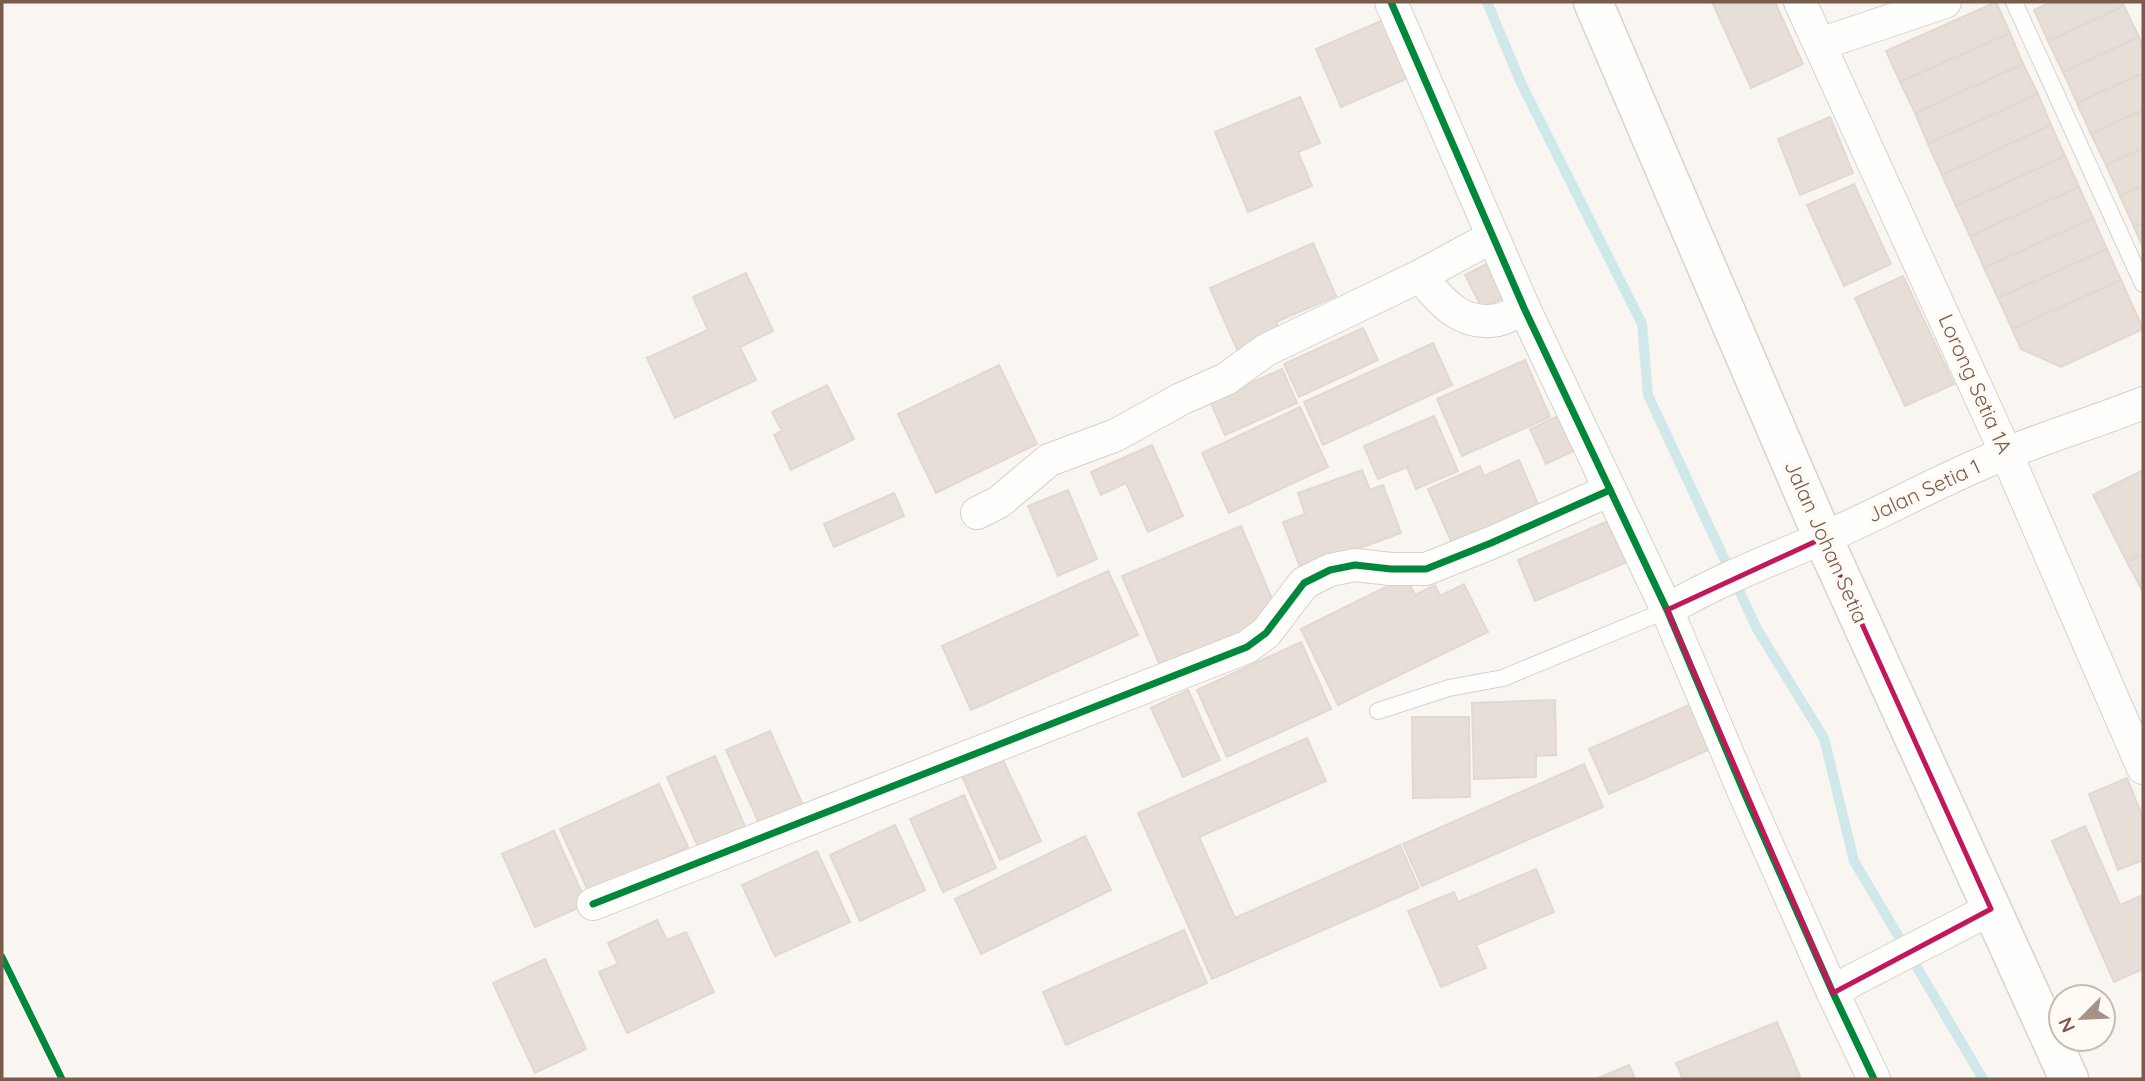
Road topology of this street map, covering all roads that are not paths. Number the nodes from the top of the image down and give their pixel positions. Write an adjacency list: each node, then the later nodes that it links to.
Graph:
1 (1391, 2): 7 (street)
2 (1593, 2): 15 (main road, Jalan Johan Setia)
3 (1800, 2): 6 (street, Lorong Setia 1A)
4 (1945, 2): 6 (street)
5 (2014, 2): 9 (lane)
6 (1820, 44): 12 (street, Lorong Setia 1A)
7 (1492, 237): 8 (street); 10 (street)
8 (1420, 276): 10 (street); 14 (street)
9 (2143, 284)
10 (1524, 308): 13 (street)
11 (2143, 404): 12 (street, Jalan Setia 1)
12 (2006, 453): 15 (street, Jalan Setia 1); 18 (street, Lorong Setia 1A)
13 (1610, 490): 16 (street); 19 (street)
14 (977, 513)
15 (1823, 538): 16 (street, Jalan Setia 1); 20 (main road, Jalan Johan Setia)
16 (1676, 605): 17 (lane); 21 (street)
17 (1378, 711)
18 (2143, 768)
19 (593, 904)
20 (1991, 909): 21 (street); 23 (main road, Jalan Johan Setia)
21 (1843, 986): 22 (street)
22 (1874, 1079)
23 (2069, 1079)

